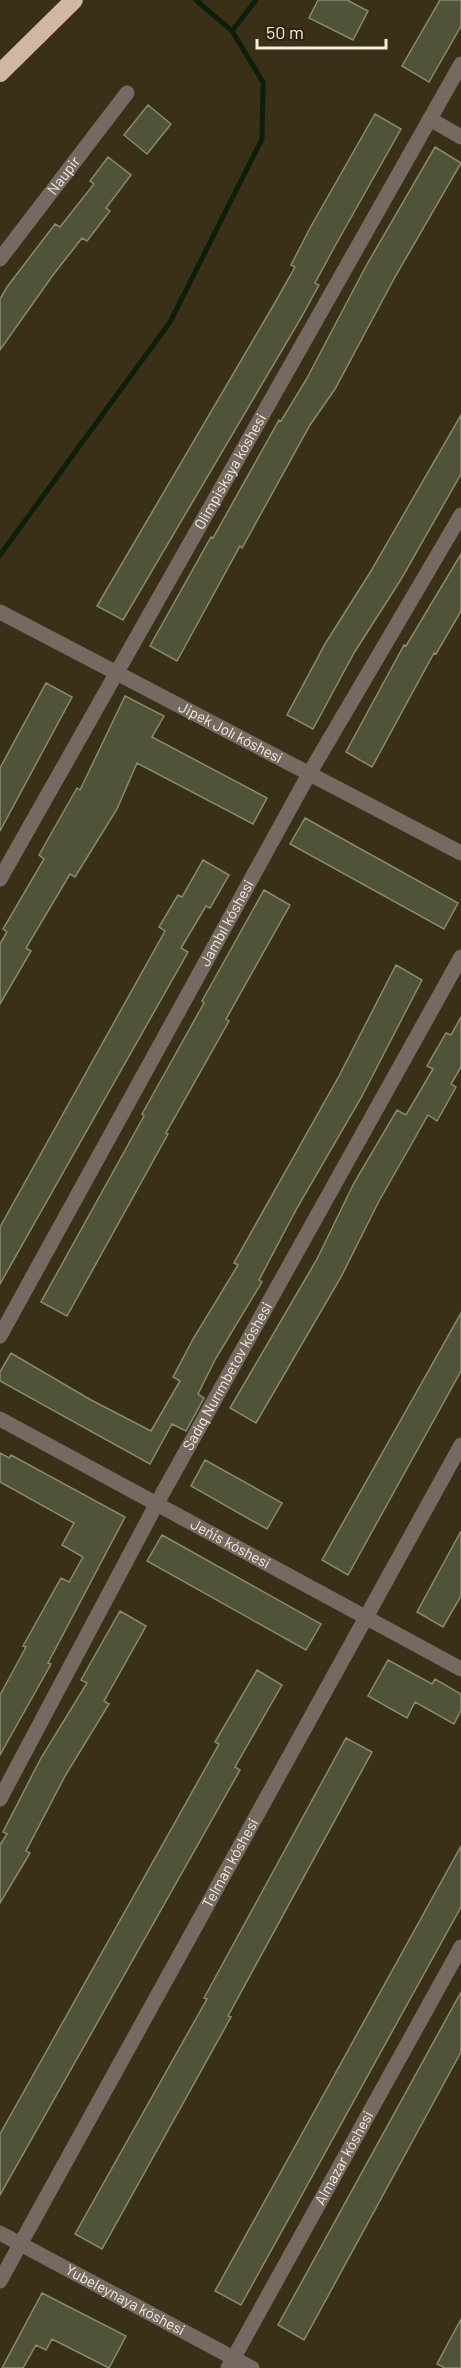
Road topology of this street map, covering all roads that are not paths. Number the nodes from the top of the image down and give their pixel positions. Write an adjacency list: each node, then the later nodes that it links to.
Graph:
1 (74, 0): 3 (highway)
2 (461, 64): 5 (street, Olimpiskaya kóshesi)
3 (0, 73)
4 (127, 93): 7 (street, Naupir)
5 (430, 119): 6 (street); 10 (street, Olimpiskaya kóshesi)
6 (461, 137)
7 (0, 259)
8 (461, 515): 11 (street, Jambıl kóshesi)
9 (0, 612): 10 (street, Jipek Jolı kóshesi)
10 (116, 671): 11 (street, Jipek Jolı kóshesi); 13 (street, Olimpiskaya kóshesi)
11 (309, 774): 12 (street, Jipek Jolı kóshesi); 15 (street, Jambıl kóshesi)
12 (461, 854)
13 (0, 879)
14 (461, 957): 18 (street, Sadıq Nurımbetov kóshesi)
15 (0, 1336)
16 (0, 1419): 18 (street, Jeńis kóshesi)
17 (461, 1445): 19 (street, Telman kóshesi)
18 (156, 1505): 19 (street, Jeńis kóshesi); 21 (street, Sadıq Nurımbetov kóshesi)
19 (366, 1615): 20 (street, Jeńis kóshesi); 24 (street, Telman kóshesi)
20 (461, 1669)
21 (0, 1800)
22 (461, 1947): 26 (street, Almazar kóshesi)
23 (0, 2233): 24 (street, Yubeleynaya kóshesi)
24 (20, 2244): 25 (street, Telman kóshesi); 26 (street, Yubeleynaya kóshesi)
25 (0, 2281)
26 (230, 2363): 27 (street, Yubeleynaya kóshesi)
27 (252, 2368)

